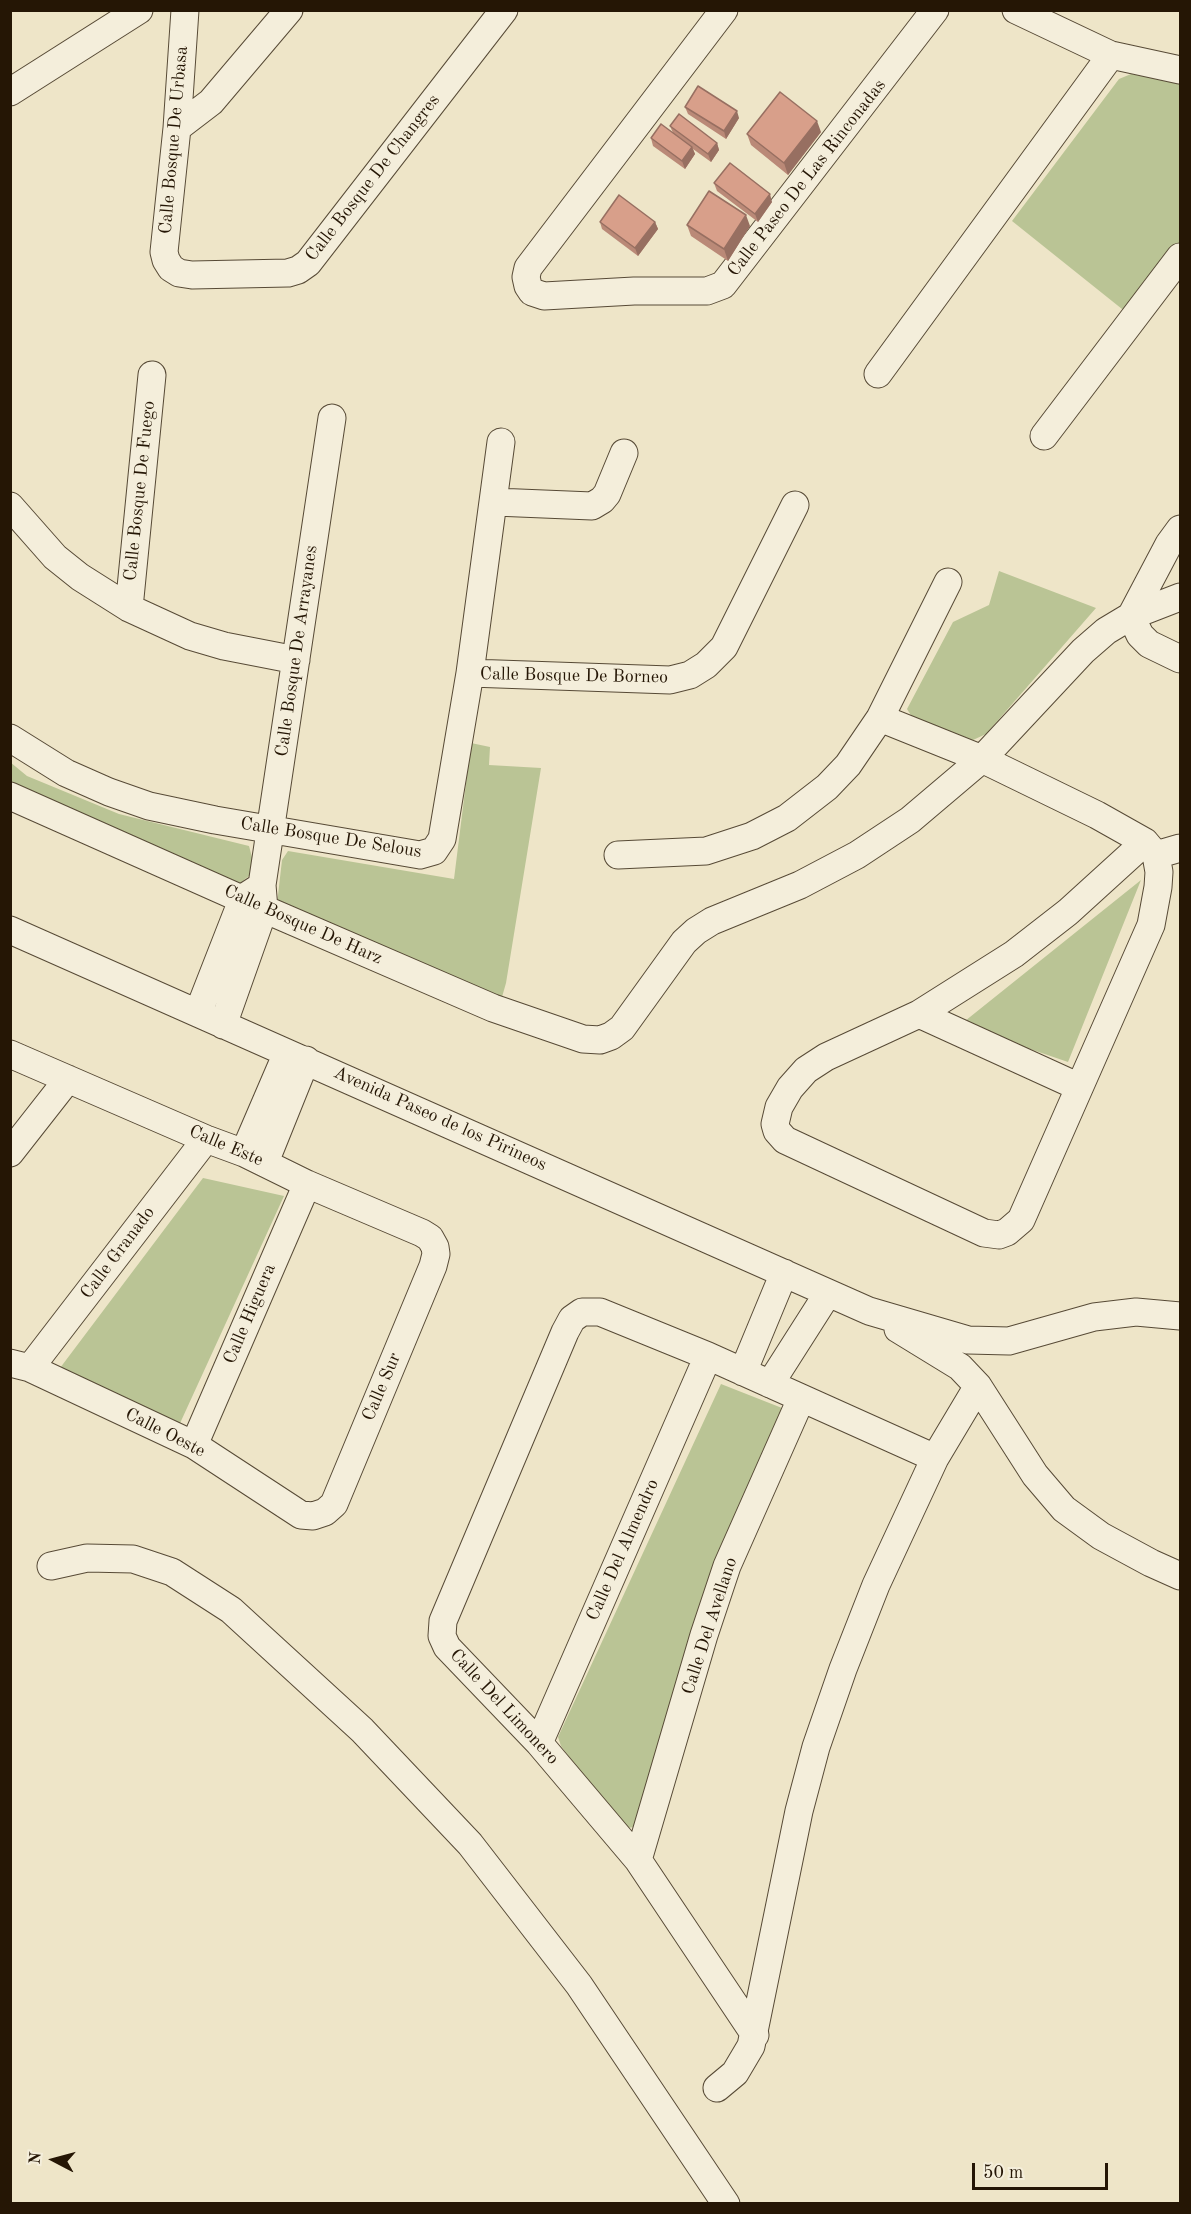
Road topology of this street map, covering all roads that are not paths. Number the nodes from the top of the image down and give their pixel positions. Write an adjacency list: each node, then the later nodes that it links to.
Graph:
1 (139, 10): 10 (street)
2 (186, 10): 11 (street, Calle Bosque De Urbasa)
3 (289, 10): 11 (street)
4 (504, 10): 13 (street, Calle Bosque De Changres)
5 (724, 10): 6 (street, Calle Paseo De Las Rinconadas)
6 (935, 10)
7 (1016, 10): 8 (street)
8 (1111, 55): 9 (street); 15 (street)
9 (1180, 70)
10 (10, 92)
11 (177, 128): 13 (street, Calle Bosque De Urbasa)
12 (1180, 257): 14 (street)
13 (171, 268)
14 (1172, 286): 18 (street)
15 (878, 374)
16 (152, 375): 27 (street, Calle Bosque De Fuego)
17 (332, 418): 30 (street, Calle Bosque De Arrayanes)
18 (1044, 436)
19 (501, 442): 21 (street, Calle Bosque De Selous)
20 (624, 453): 21 (street)
21 (495, 502): 31 (street, Calle Bosque De Selous)
22 (795, 505): 31 (street, Calle Bosque De Borneo)
23 (10, 506): 27 (street)
24 (1180, 528): 28 (street)
25 (948, 582): 32 (street)
26 (1180, 597): 28 (street)
27 (129, 608): 30 (street)
28 (1131, 616): 29 (street); 34 (street)
29 (1180, 659)
30 (296, 660): 36 (street, Calle Bosque De Arrayanes)
31 (470, 673): 36 (street, Calle Bosque De Selous)
32 (880, 718): 34 (street); 38 (street)
33 (10, 738): 36 (street, Calle Bosque De Selous)
34 (982, 759): 37 (street); 39 (street, Calle Bosque De Harz)
35 (10, 796): 39 (street, Calle Bosque De Harz)
36 (271, 829): 39 (street, Calle Bosque De Arrayanes)
37 (1160, 848): 42 (street); 47 (street)
38 (618, 855)
39 (257, 898): 41 (street, Calle Bosque De Arrayanes); 43 (street, Calle Bosque De Arrayanes)
40 (10, 930): 41 (street, Avenida Paseo de los Pirineos)
41 (198, 1013): 43 (street, Avenida Paseo de los Pirineos)
42 (919, 1014): 47 (street); 47 (street)
43 (224, 1025): 45 (street, Avenida Paseo de los Pirineos)
44 (10, 1054): 46 (street, Calle Este)
45 (296, 1056): 50 (street); 53 (street, Avenida Paseo de los Pirineos)
46 (68, 1078): 48 (street, Calle Este); 49 (street)
47 (1079, 1087)
48 (206, 1139): 50 (street, Calle Este); 58 (street, Calle Granado)
49 (10, 1153)
50 (254, 1157): 51 (street, Calle Este)
51 (306, 1184): 52 (street, Calle Este); 63 (street, Calle Higuera)
52 (435, 1247): 65 (street, Calle Sur)
53 (784, 1273): 54 (street, Avenida Paseo de los Pirineos); 59 (street)
54 (828, 1293): 55 (street, Avenida Paseo de los Pirineos); 60 (street)
55 (869, 1311): 56 (street); 61 (street)
56 (1180, 1316)
57 (708, 1356): 59 (street); 68 (street, Calle Del Almendro); 68 (street, Calle Del Limonero)
58 (20, 1366): 63 (street, Calle Oeste)
59 (743, 1372): 60 (street)
60 (770, 1384): 62 (street)
61 (978, 1386): 64 (street); 67 (street)
62 (801, 1399): 64 (street); 69 (street, Calle Del Avellano)
63 (194, 1445): 65 (street, Calle Oeste)
64 (935, 1458): 70 (street)
65 (313, 1516)
66 (51, 1566): 72 (street)
67 (1180, 1576)
68 (539, 1743): 69 (street, Calle Del Limonero)
69 (638, 1860): 70 (street, Calle Del Limonero)
70 (755, 2035): 71 (street)
71 (717, 2088)
72 (726, 2204)

